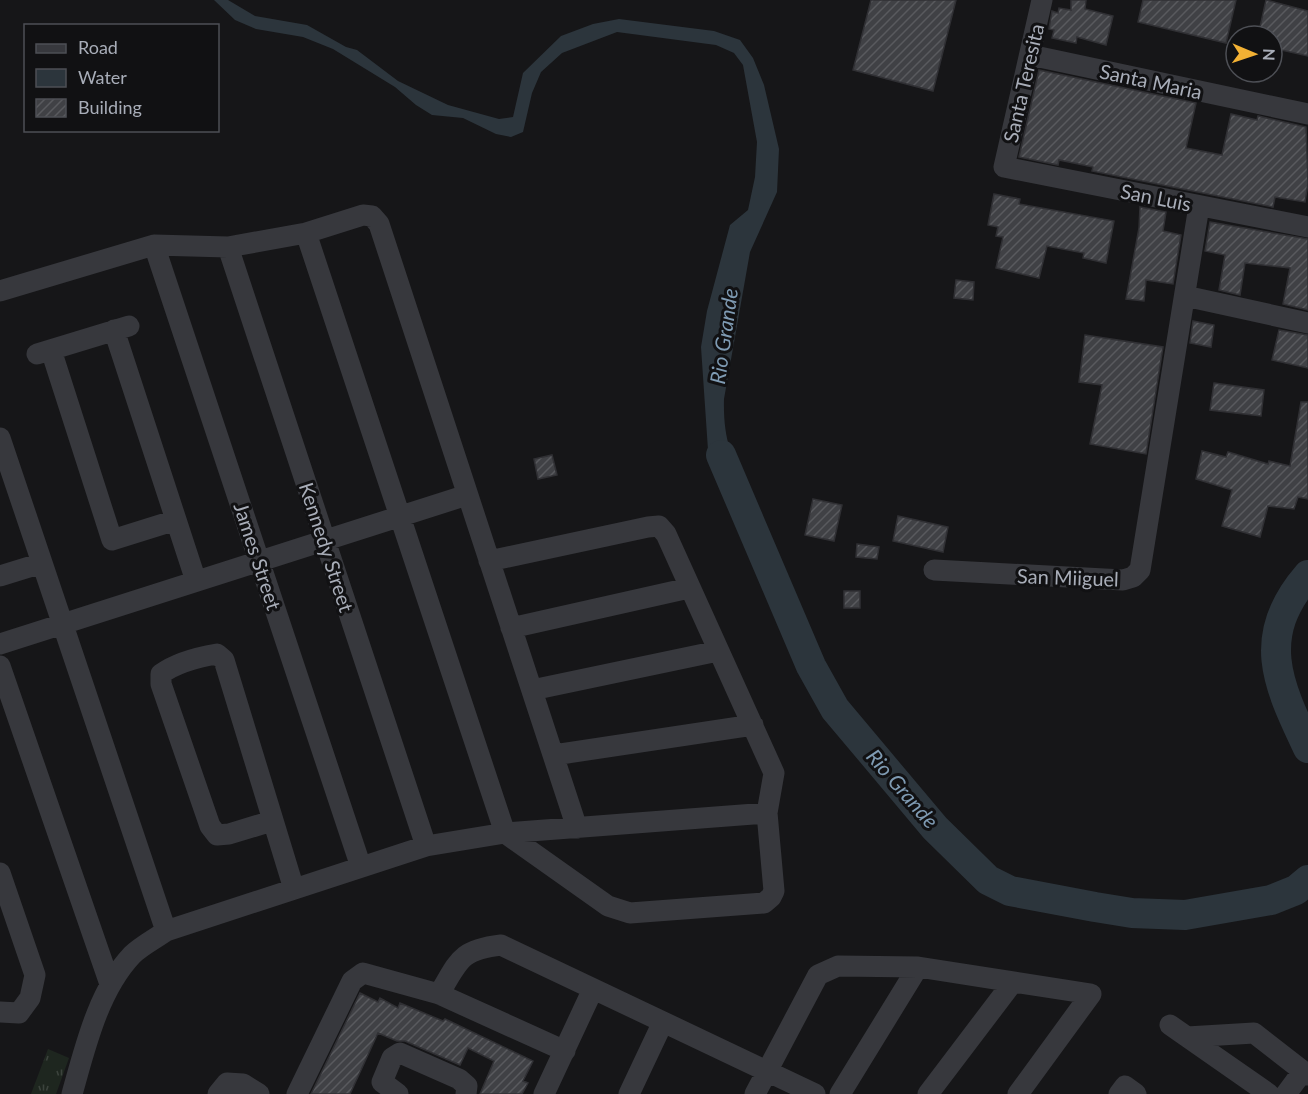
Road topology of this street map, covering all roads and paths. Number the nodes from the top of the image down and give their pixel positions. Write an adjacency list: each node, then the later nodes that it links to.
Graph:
1 (1042, 0): 2 (street, Santa Teresita)
2 (1030, 55): 3 (street, Santa Maria); 4 (street, Santa Teresita)
3 (1308, 114)
4 (1004, 167): 5 (street, San Luis)
5 (1199, 206): 6 (street, San Luis); 11 (street, San Miiguel)
6 (1308, 227)
7 (306, 233): 9 (street); 14 (street); 15 (street)
8 (154, 245): 9 (street); 10 (street); 18 (street, James Street)
9 (228, 247): 17 (street, Kennedy Street)
10 (0, 291)
11 (1185, 296): 12 (street); 21 (street, San Miiguel)
12 (1308, 323)
13 (0, 438): 20 (street)
14 (467, 495): 15 (street); 19 (street)
15 (400, 516): 17 (street); 36 (street)
16 (176, 520): 16 (street); 23 (street)
17 (324, 540): 18 (street); 37 (street, Kennedy Street)
18 (260, 561): 23 (street); 38 (street, James Street)
19 (489, 561): 24 (street); 26 (street)
20 (42, 563): 22 (street); 25 (street)
21 (934, 570)
22 (0, 576)
23 (196, 581): 25 (street)
24 (689, 588): 26 (street); 28 (street)
25 (63, 624): 27 (street); 41 (street)
26 (511, 627): 30 (street)
27 (0, 644)
28 (718, 651): 30 (street); 31 (street)
29 (0, 666): 44 (street)
30 (532, 690): 32 (street)
31 (753, 725): 32 (street); 33 (street)
32 (554, 755): 35 (street)
33 (767, 813): 35 (street); 36 (street)
34 (272, 821): 34 (street); 40 (street)
35 (577, 828): 36 (street)
36 (504, 833): 37 (street)
37 (426, 846): 38 (street)
38 (361, 867): 40 (street)
39 (0, 873): 47 (street)
40 (294, 889): 41 (street)
41 (166, 931): 44 (street)
42 (918, 967): 43 (street); 50 (street); 62 (street)
43 (1013, 982): 63 (street); 64 (street)
44 (110, 984): 52 (street)
45 (593, 989): 46 (street); 48 (street); 49 (street)
46 (439, 994): 49 (street); 55 (street)
47 (0, 1012)
48 (663, 1022): 50 (street); 59 (street)
49 (565, 1051): 58 (street)
50 (767, 1071): 60 (street); 61 (street)
51 (1306, 1073): 67 (street); 68 (street)
52 (72, 1094)
53 (218, 1094): 54 (street)
54 (259, 1094)
55 (297, 1094)
56 (398, 1094): 57 (street)
57 (466, 1094)
58 (544, 1094)
59 (629, 1094)
60 (755, 1094)
61 (815, 1094)
62 (840, 1094)
63 (928, 1094)
64 (1018, 1094)
65 (1119, 1094): 66 (street)
66 (1136, 1094)
67 (1269, 1094)
68 (1286, 1094)

